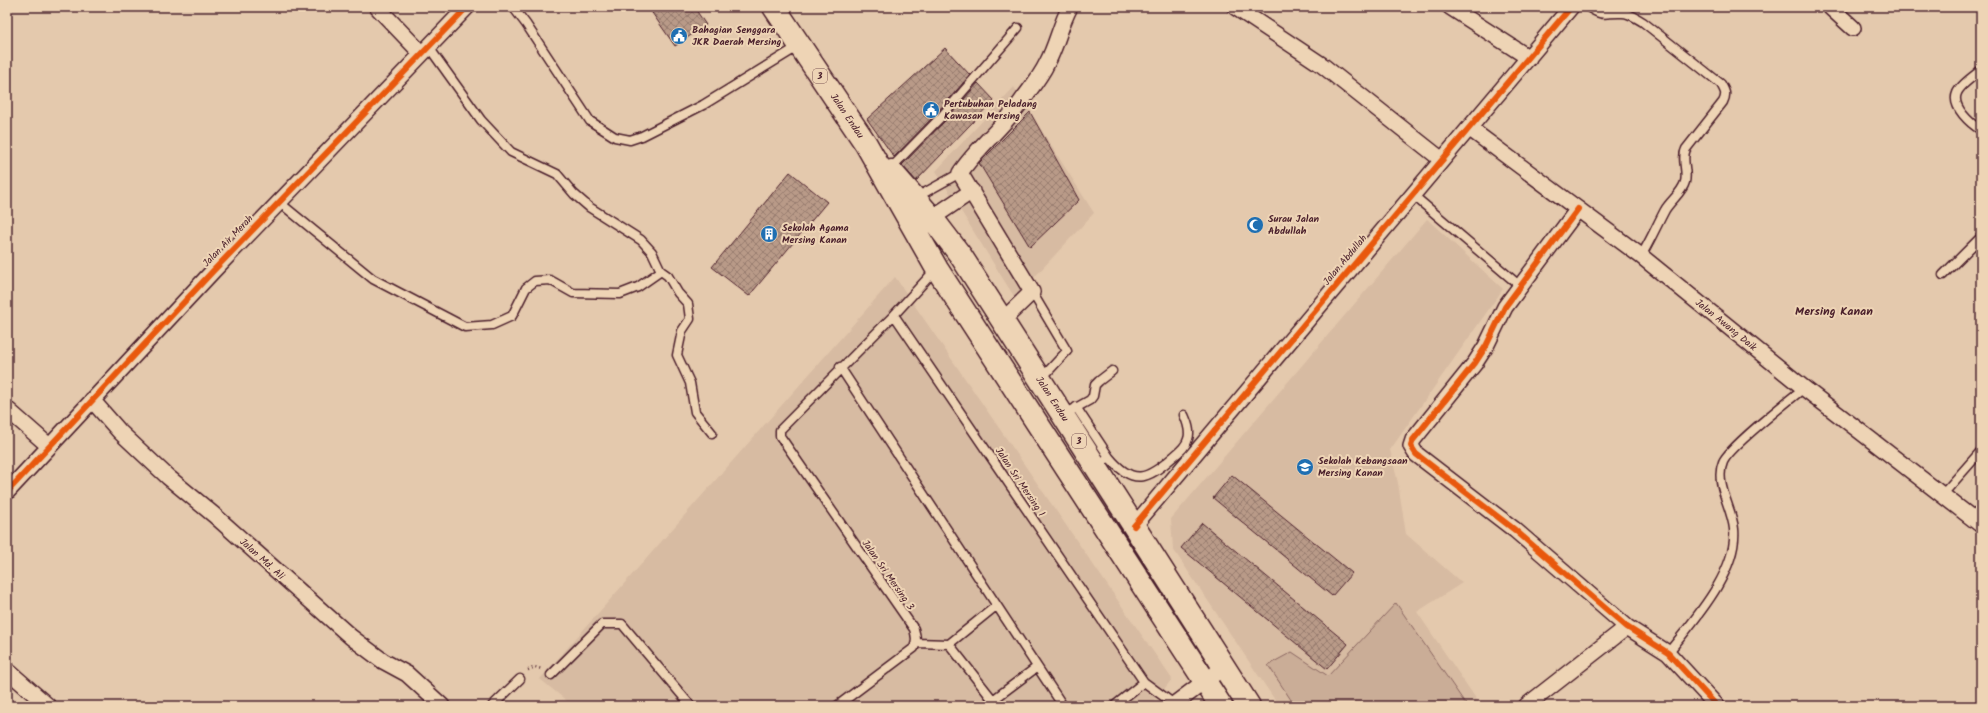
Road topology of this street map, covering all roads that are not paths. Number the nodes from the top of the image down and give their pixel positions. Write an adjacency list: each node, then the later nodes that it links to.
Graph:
1 (376, 7): 14 (street)
2 (467, 7): 14 (street, Jalan Air Merah)
3 (513, 7): 13 (lane)
4 (774, 7): 13 (highway, Jalan Endau / 3)
5 (1070, 7): 22 (street)
6 (1234, 7): 20 (street)
7 (1450, 7): 15 (street)
8 (1571, 7): 15 (street, Jalan Abdullah)
9 (1588, 7): 31 (lane)
10 (1830, 7): 12 (street)
11 (1018, 28): 21 (lane)
12 (1853, 28)
13 (800, 46): 19 (highway, Jalan Endau / 3)
14 (425, 49): 26 (street, Jalan Air Merah); 33 (lane)
15 (1529, 58): 17 (street, Jalan Abdullah)
16 (1981, 70): 18 (lane)
17 (1469, 128): 20 (street, Jalan Abdullah); 27 (street, Jalan Awang Daik)
18 (1981, 130)
19 (866, 144): 21 (highway, Jalan Endau / 3); 30 (highway, Jalan Endau / 3)
20 (1442, 160): 24 (street, Jalan Abdullah)
21 (890, 169): 25 (highway, Jalan Endau / 3)
22 (960, 174): 23 (street); 25 (lane)
23 (972, 191): 28 (street); 36 (street)
24 (1413, 195): 35 (lane); 54 (street, Jalan Abdullah)
25 (914, 198): 28 (highway, Jalan Endau / 3)
26 (279, 202): 33 (lane); 43 (street, Jalan Air Merah)
27 (1578, 209): 31 (street, Jalan Awang Daik); 35 (street)
28 (932, 218): 30 (street); 38 (highway, Jalan Endau / 3)
29 (1981, 237): 34 (lane)
30 (919, 239): 32 (highway, Jalan Endau / 3)
31 (1641, 256): 42 (street, Jalan Awang Daik)
32 (937, 269): 37 (lane); 66 (highway, Jalan Endau / 3)
33 (661, 271): 47 (lane)
34 (1943, 275)
35 (1520, 286): 56 (street)
36 (1032, 292): 38 (street); 41 (lane)
37 (894, 315): 39 (lane); 65 (lane, Jalan Sri Mersing 1)
38 (1002, 321): 41 (highway, Jalan Endau / 3)
39 (840, 367): 55 (lane); 57 (lane, Jalan Sri Mersing 3)
40 (1112, 372): 45 (lane)
41 (1040, 380): 45 (highway, Jalan Endau / 3)
42 (1804, 388): 52 (street, Jalan Awang Daik); 59 (lane)
43 (92, 400): 48 (street, Jalan Air Merah); 70 (street, Jalan Md. Ali)
44 (7, 410): 48 (street)
45 (1069, 411): 50 (highway, Jalan Endau / 3)
46 (1184, 415): 50 (lane)
47 (712, 433)
48 (49, 446): 51 (street, Jalan Air Merah)
49 (1981, 451): 52 (lane)
50 (1102, 462): 54 (highway, Jalan Endau / 3)
51 (7, 492)
52 (1943, 494): 53 (street, Jalan Awang Daik)
53 (1981, 525)
54 (1134, 526): 61 (highway, Jalan Endau / 3)
55 (996, 606): 58 (lane); 60 (lane)
56 (1627, 627): 59 (street); 79 (street)
57 (916, 643): 58 (lane); 73 (lane)
58 (949, 644): 67 (lane)
59 (1668, 653): 80 (street)
60 (1037, 667): 67 (lane); 75 (lane)
61 (1224, 667): 66 (street); 78 (highway, Jalan Endau / 3)
62 (7, 670): 69 (street)
63 (551, 676): 72 (lane)
64 (520, 680): 71 (lane)
65 (1144, 682): 68 (lane, Jalan Sri Mersing 1); 76 (lane)
66 (1204, 682): 68 (street); 77 (highway, Jalan Endau / 3)
67 (993, 700): 74 (lane)
68 (1174, 705)
69 (48, 706)
70 (442, 706)
71 (492, 706)
72 (690, 706)
73 (837, 706)
74 (985, 706)
75 (1063, 706)
76 (1114, 706)
77 (1221, 706)
78 (1250, 706)
79 (1526, 706)
80 (1717, 706)

